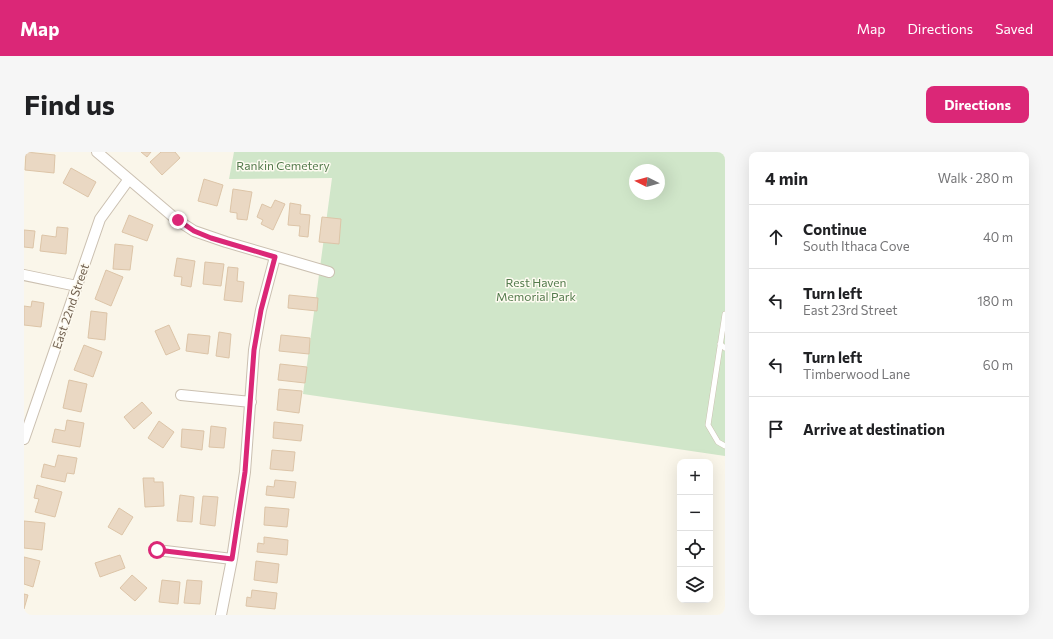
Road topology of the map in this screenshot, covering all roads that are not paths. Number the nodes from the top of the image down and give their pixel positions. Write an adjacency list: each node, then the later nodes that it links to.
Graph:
1 (97, 152): 2 (street)
2 (129, 179): 3 (street); 6 (street, East 22nd Street)
3 (275, 257): 4 (street); 11 (street)
4 (329, 272)
5 (24, 275): 6 (street)
6 (77, 286): 12 (street, East 22nd Street)
7 (725, 314): 8 (lane)
8 (720, 344): 9 (lane); 14 (lane)
9 (725, 348)
10 (181, 395): 11 (street)
11 (251, 402): 16 (street)
12 (27, 423): 13 (street, East 22nd Street)
13 (24, 439)
14 (725, 446)
15 (157, 550): 16 (street)
16 (232, 559): 17 (street)
17 (221, 615)

